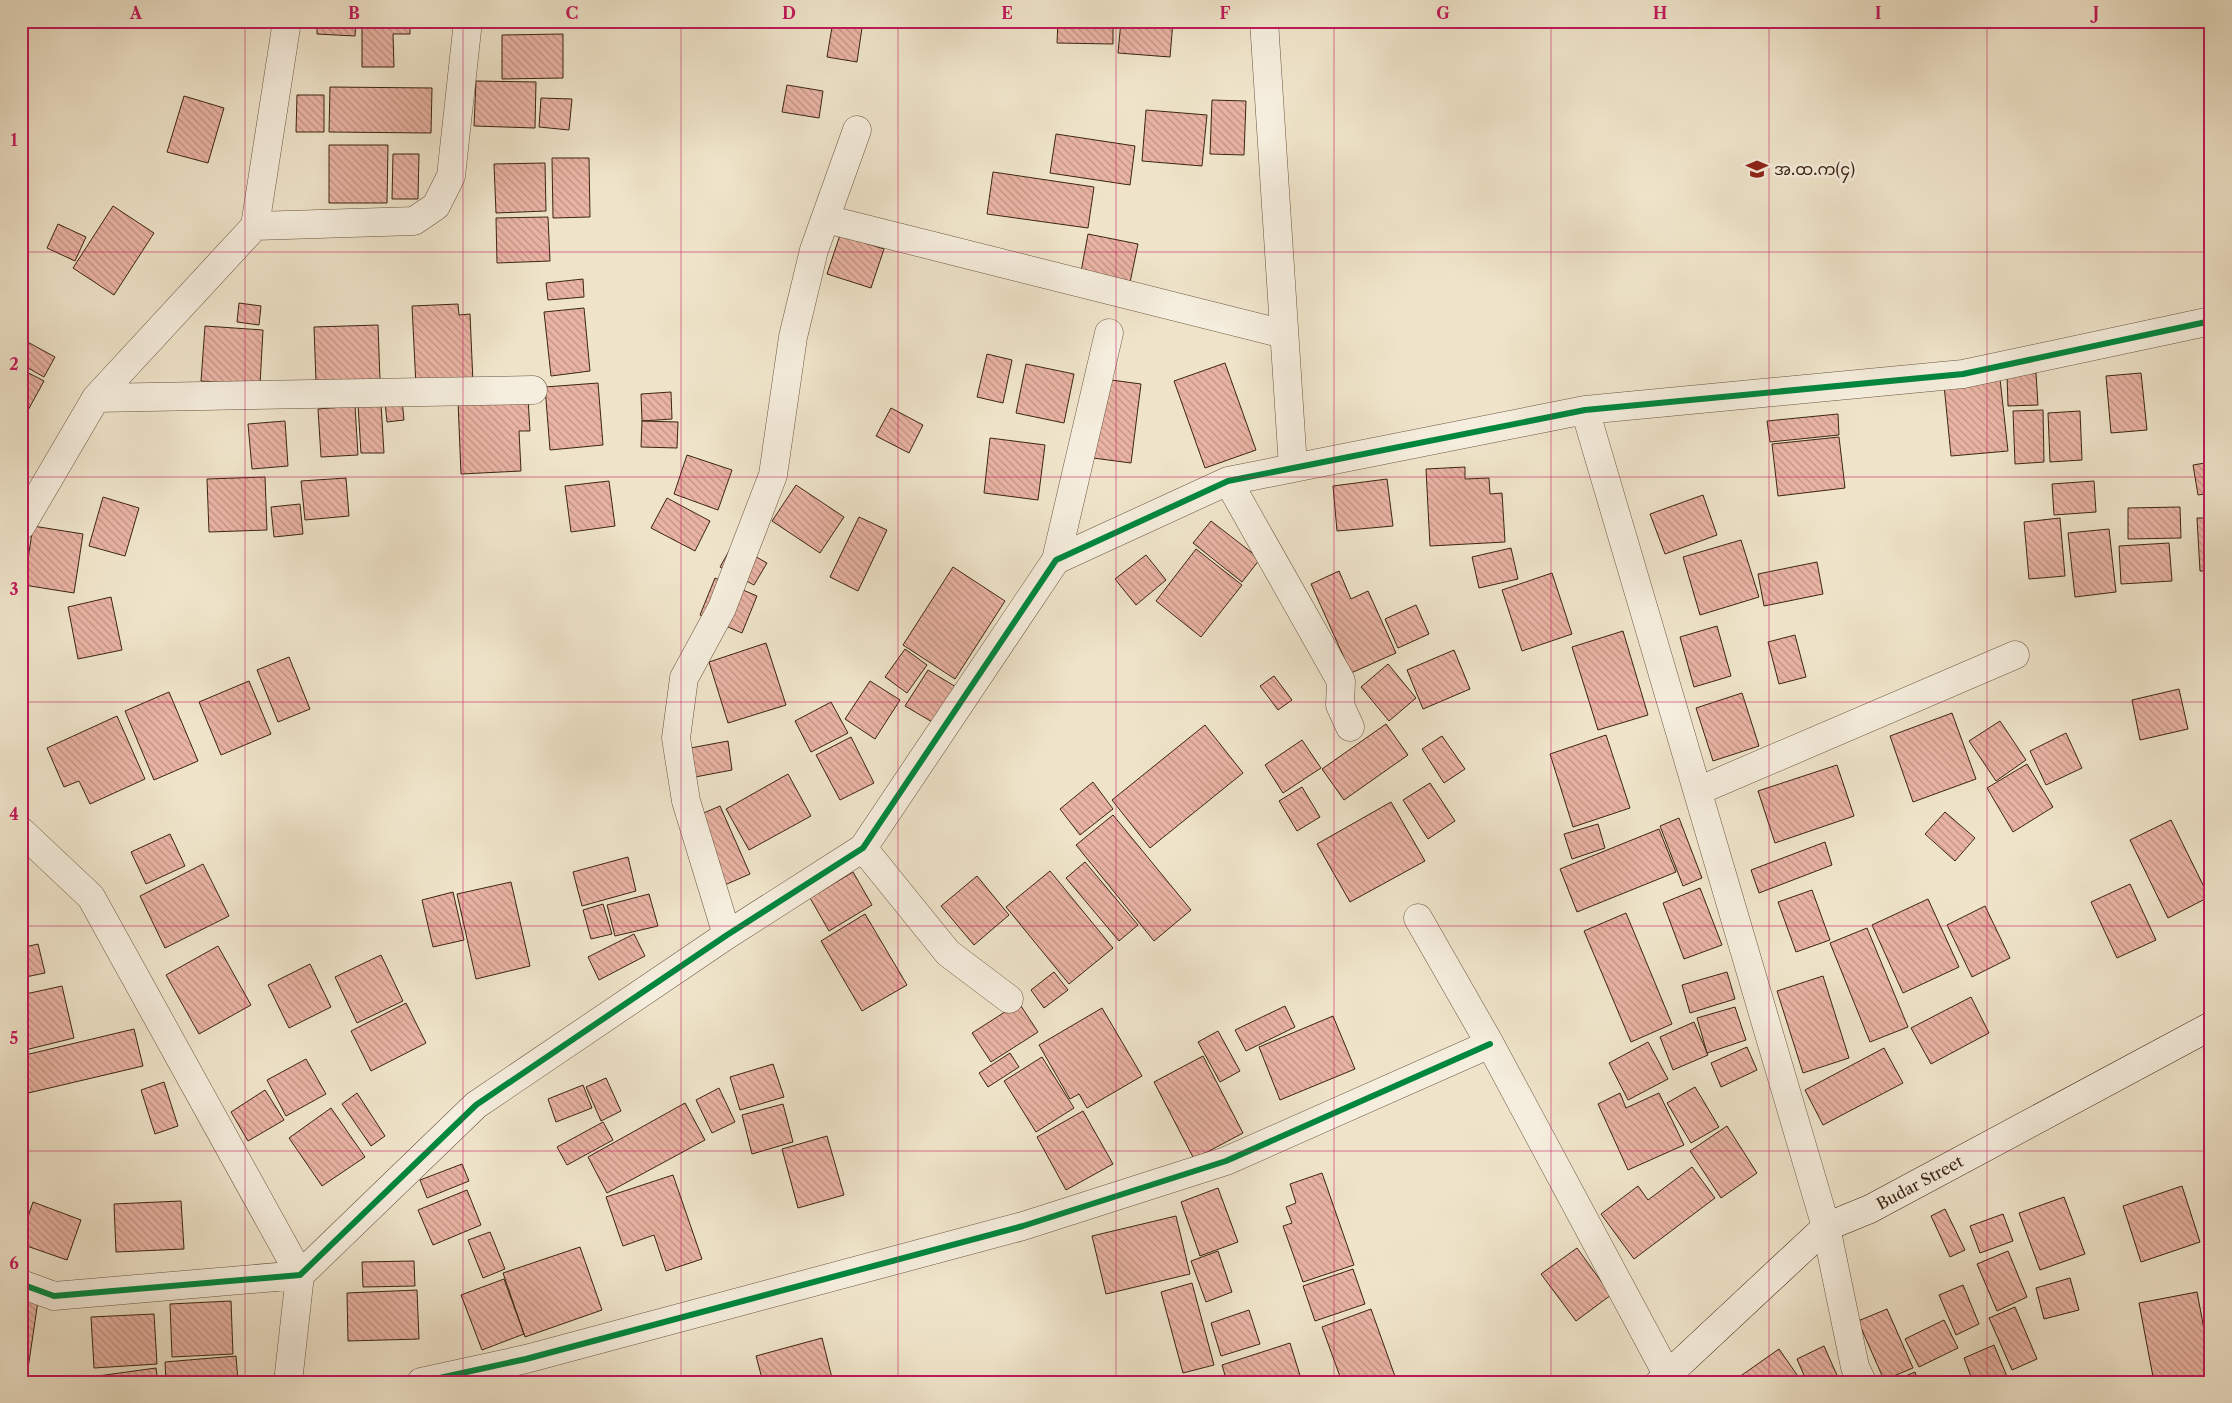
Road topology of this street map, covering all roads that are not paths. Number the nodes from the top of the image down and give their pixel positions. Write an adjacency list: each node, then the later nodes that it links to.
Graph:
1 (287, 21): 6 (street)
2 (468, 21): 6 (street)
3 (1264, 21): 9 (street)
4 (857, 130): 5 (street)
5 (826, 219): 9 (street); 23 (street)
6 (255, 226): 11 (street)
7 (2211, 321): 12 (street)
8 (1109, 333): 16 (street)
9 (1284, 334): 13 (street)
10 (534, 390): 11 (street)
11 (96, 398): 15 (street)
12 (1585, 410): 13 (street); 19 (street)
13 (1293, 467): 14 (street)
14 (1228, 480): 16 (street); 18 (street)
15 (21, 526)
16 (1056, 560): 21 (street)
17 (2015, 654): 19 (street)
18 (1350, 727)
19 (1698, 791): 27 (street)
20 (21, 831): 28 (street)
21 (863, 848): 23 (street); 24 (street)
22 (1418, 918): 26 (street)
23 (727, 935): 28 (street)
24 (1009, 999)
25 (2211, 1026): 27 (street, Budar Street)
26 (1490, 1044): 30 (street); 32 (street)
27 (1826, 1227): 30 (street, Budar Street); 33 (street)
28 (300, 1275): 29 (street); 31 (street)
29 (21, 1284)
30 (1664, 1378)
31 (288, 1382)
32 (421, 1382)
33 (1862, 1382)

